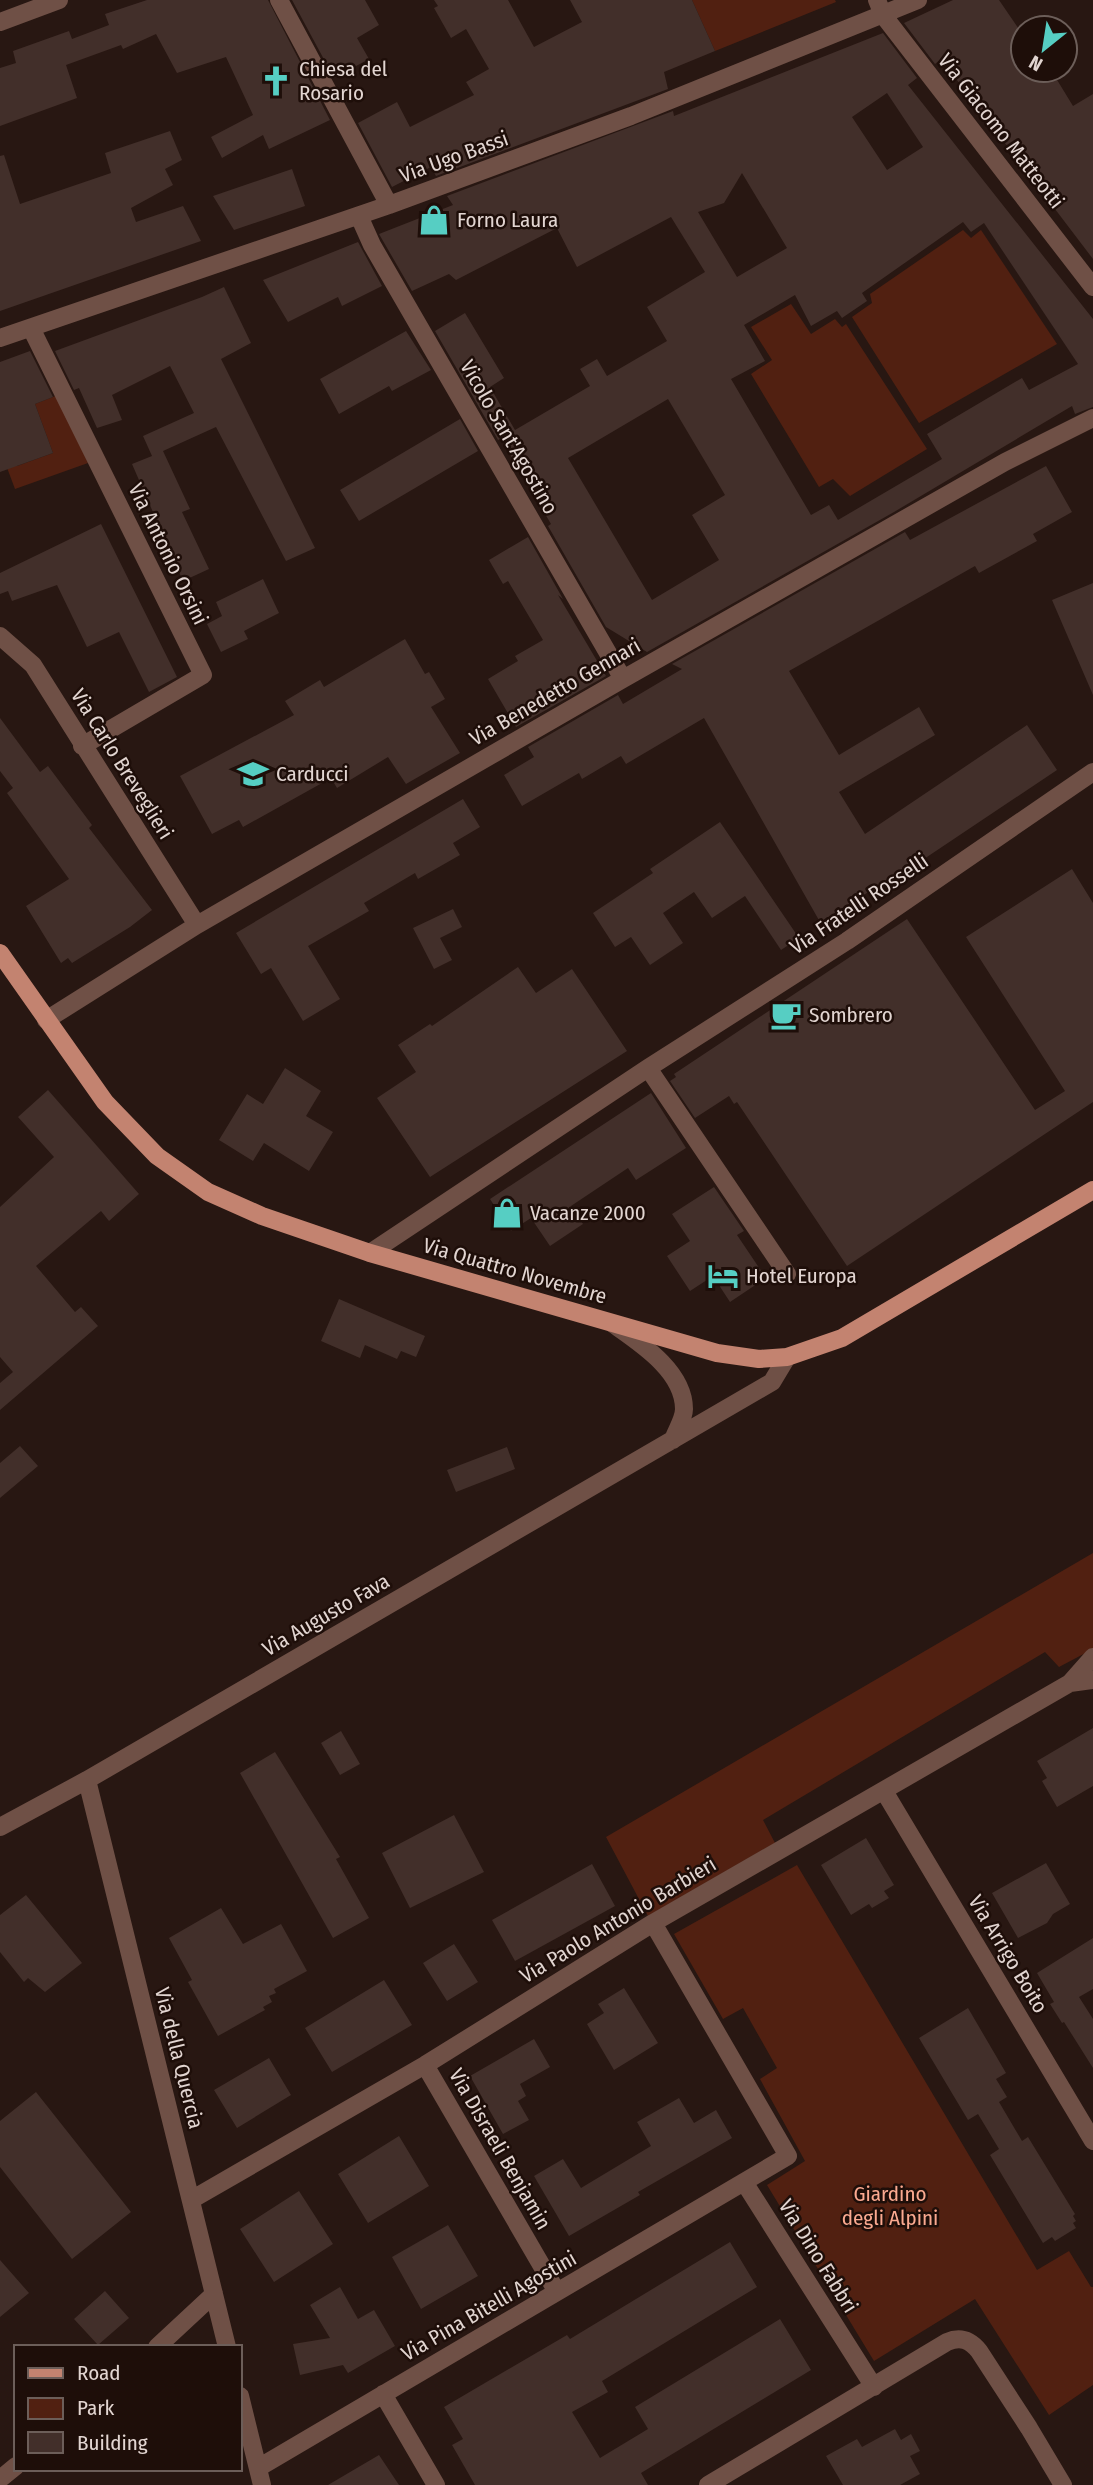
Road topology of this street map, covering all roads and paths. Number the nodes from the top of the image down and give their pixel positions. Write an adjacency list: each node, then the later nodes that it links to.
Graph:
1 (59, 0): 5 (street)
2 (279, 0): 6 (street)
3 (918, 0): 4 (street, Via Ugo Bassi)
4 (880, 8): 6 (street, Via Ugo Bassi); 8 (street, Via Giacomo Matteotti)
5 (0, 22)
6 (389, 205): 7 (street, Via Ugo Bassi)
7 (359, 216): 9 (street, Via Ugo Bassi); 13 (street, Vicolo Sant'Agostino)
8 (1093, 287)
9 (31, 328): 10 (street, Via Ugo Bassi); 14 (street, Via Antonio Orsini)
10 (0, 338)
11 (1093, 418): 13 (street, Via Benedetto Gennari)
12 (0, 636): 14 (street, Via Carlo Breveglieri)
13 (623, 678): 16 (street, Via Benedetto Gennari)
14 (82, 746): 16 (street, Via Carlo Breveglieri)
15 (1093, 772): 19 (street, Via Fratelli Rosselli)
16 (197, 925): 18 (street, Via Benedetto Gennari)
17 (0, 953): 18 (main road, Via Quattro Novembre)
18 (46, 1020): 21 (main road, Via Quattro Novembre)
19 (648, 1068): 21 (street, Via Fratelli Rosselli); 22 (street)
20 (1093, 1190): 24 (main road, Via Quattro Novembre)
21 (370, 1253): 23 (main road, Via Quattro Novembre)
22 (787, 1274)
23 (610, 1322): 24 (main road, Via Quattro Novembre); 25 (street)
24 (788, 1357): 25 (street, Via Augusto Fava)
25 (673, 1440): 29 (street, Via Augusto Fava)
26 (1093, 1657): 28 (street)
27 (1093, 1680): 28 (street)
28 (1070, 1683): 30 (street, Via Paolo Antonio Barbieri)
29 (87, 1780): 31 (street, Via Augusto Fava); 36 (street, Via della Quercia)
30 (884, 1791): 32 (street, Via Paolo Antonio Barbieri); 34 (street, Via Arrigo Boito)
31 (0, 1827)
32 (653, 1923): 33 (street, Via Paolo Antonio Barbieri); 35 (street)
33 (425, 2065): 36 (street, Via Paolo Antonio Barbieri); 37 (street, Via Disraeli Benjamin)
34 (1093, 2141)
35 (744, 2182): 37 (street, Via Pina Bitelli Agostini); 41 (street, Via Dino Fabbri)
36 (191, 2200): 38 (street, Via della Quercia)
37 (557, 2292): 42 (street, Via Pina Bitelli Agostini)
38 (214, 2294): 39 (street); 40 (street, Via della Quercia)
39 (159, 2345)
40 (227, 2345)
41 (874, 2387): 48 (street); 49 (street)
42 (383, 2394): 45 (street, Via Pina Bitelli Agostini); 47 (street)
43 (242, 2404): 45 (street)
44 (14, 2468): 46 (street)
45 (260, 2477)
46 (0, 2479)
47 (436, 2485)
48 (708, 2485)
49 (1063, 2485)

